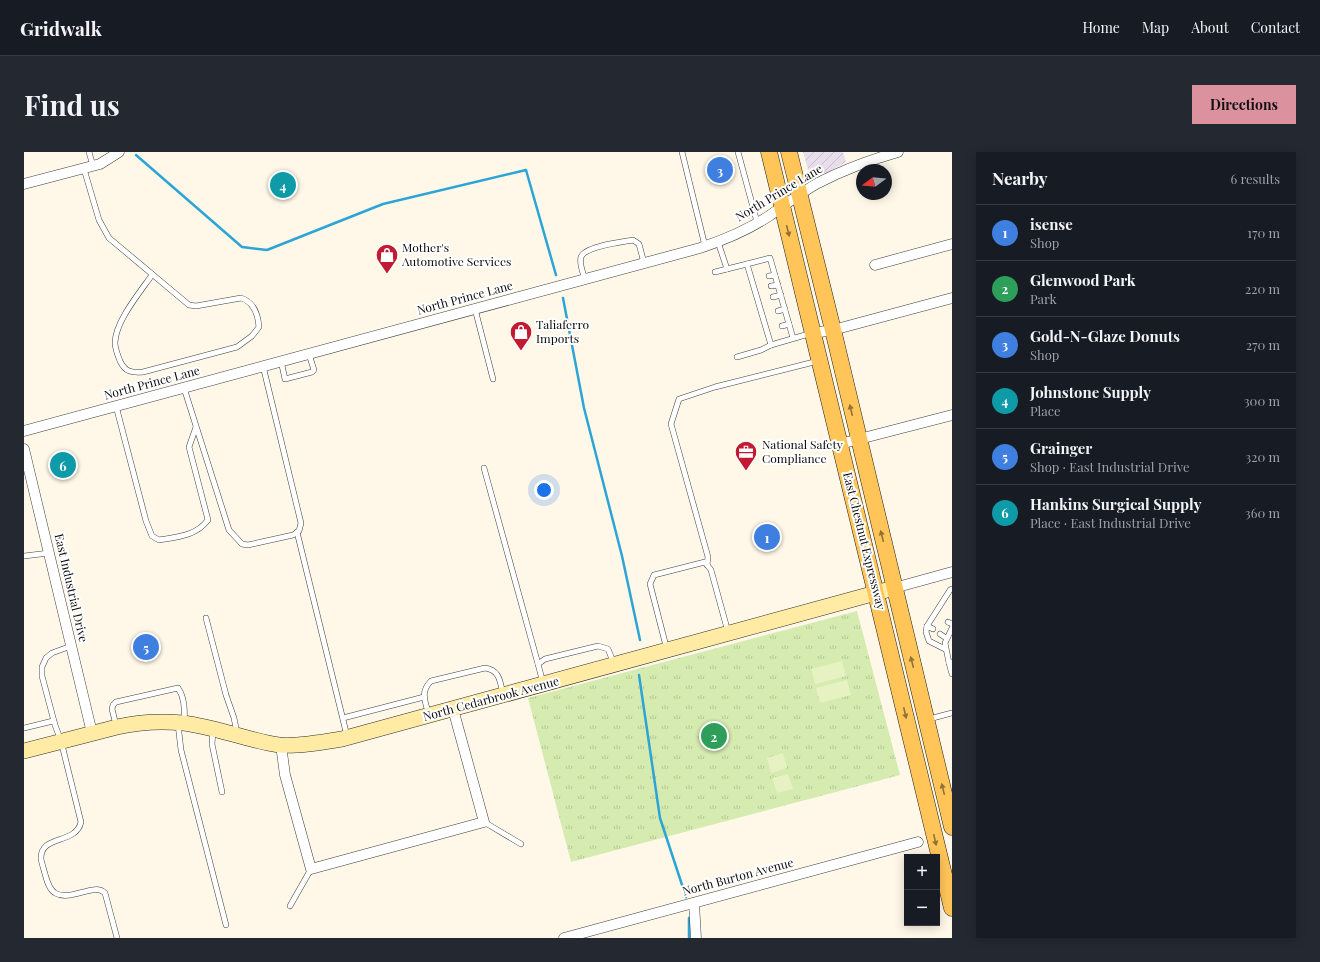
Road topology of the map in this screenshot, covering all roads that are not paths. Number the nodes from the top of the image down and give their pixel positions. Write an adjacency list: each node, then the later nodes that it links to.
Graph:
1 (89, 152): 8 (lane)
2 (119, 152): 8 (street)
3 (682, 152): 15 (lane)
4 (738, 152): 12 (lane)
5 (769, 152): 11 (main road, East Chestnut Expressway)
6 (789, 152): 10 (main road, East Chestnut Expressway)
7 (898, 152): 10 (street, North Prince Lane)
8 (88, 167): 9 (street); 21 (lane)
9 (24, 184)
10 (799, 194): 11 (street, North Prince Lane); 45 (main road, East Chestnut Expressway)
11 (782, 207): 12 (street, North Prince Lane); 46 (main road, East Chestnut Expressway, one-way to 46)
12 (758, 222): 13 (street, North Prince Lane)
13 (718, 242): 15 (street, North Prince Lane); 19 (lane)
14 (952, 244): 18 (street)
15 (705, 246): 16 (street, North Prince Lane)
16 (644, 263): 24 (street, North Prince Lane); 24 (lane)
17 (747, 264): 19 (lane); 22 (lane); 26 (lane)
18 (875, 265)
19 (727, 269): 20 (lane)
20 (715, 272)
21 (152, 275): 21 (lane)
22 (775, 275): 23 (lane); 27 (lane)
23 (769, 276)
24 (585, 279): 36 (street, North Prince Lane)
25 (758, 279): 26 (lane)
26 (752, 280): 30 (lane)
27 (778, 285): 28 (lane); 31 (lane)
28 (771, 286)
29 (761, 289): 30 (lane)
30 (755, 290): 35 (lane)
31 (781, 295): 32 (lane); 37 (lane)
32 (773, 297)
33 (952, 298): 45 (street)
34 (764, 299): 35 (lane)
35 (758, 300): 40 (lane)
36 (475, 309): 49 (street, North Prince Lane); 54 (lane)
37 (785, 309): 38 (lane); 41 (lane)
38 (778, 311)
39 (768, 313): 40 (lane)
40 (762, 315): 44 (lane)
41 (789, 324): 42 (lane); 47 (lane)
42 (782, 326)
43 (772, 328): 44 (lane)
44 (766, 330): 48 (lane)
45 (833, 330): 46 (street); 60 (main road, East Chestnut Expressway, one-way to 45)
46 (812, 333): 47 (lane); 51 (main road, East Chestnut Expressway)
47 (793, 338): 48 (lane)
48 (770, 345): 50 (lane)
49 (309, 354): 52 (street, North Prince Lane); 52 (lane)
50 (737, 357)
51 (819, 360): 61 (main road, East Chestnut Expressway); 67 (lane)
52 (281, 361): 53 (street, North Prince Lane)
53 (263, 366): 55 (street, North Prince Lane); 64 (lane)
54 (493, 379)
55 (184, 388): 56 (street, North Prince Lane); 58 (lane)
56 (116, 406): 58 (lane); 59 (street, North Prince Lane)
57 (952, 415): 60 (street)
58 (196, 426): 64 (lane)
59 (24, 431)
60 (858, 439): 61 (street); 69 (main road, East Chestnut Expressway, one-way to 60)
61 (840, 444): 71 (main road, East Chestnut Expressway)
62 (24, 449): 65 (street, East Industrial Drive)
63 (484, 468): 87 (lane)
64 (296, 532): 96 (lane)
65 (49, 553): 66 (lane); 83 (street, East Industrial Drive)
66 (24, 556)
67 (707, 565): 80 (lane); 85 (lane)
68 (952, 572): 69 (street, North Cedarbrook Avenue)
69 (894, 588): 71 (street, North Cedarbrook Avenue); 98 (main road, East Chestnut Expressway, one-way to 69)
70 (952, 589): 72 (lane)
71 (877, 594): 80 (street, North Cedarbrook Avenue); 114 (main road, East Chestnut Expressway, one-way to 114)
72 (940, 605): 73 (lane); 74 (lane)
73 (945, 609)
74 (934, 614): 75 (lane); 77 (lane)
75 (940, 617)
76 (206, 618): 104 (lane)
77 (927, 626): 79 (lane); 84 (lane)
78 (952, 628): 82 (lane)
79 (933, 630)
80 (728, 634): 85 (street, North Cedarbrook Avenue)
81 (940, 634): 82 (lane)
82 (946, 638): 84 (lane)
83 (71, 646): 97 (lane); 103 (street, East Industrial Drive)
84 (945, 649): 86 (lane)
85 (667, 650): 88 (street, North Cedarbrook Avenue)
86 (951, 662): 89 (lane)
87 (538, 664): 88 (lane); 90 (lane)
88 (614, 665): 90 (street, North Cedarbrook Avenue)
89 (952, 674)
90 (543, 684): 91 (street, North Cedarbrook Avenue)
91 (503, 695): 92 (lane); 93 (street, North Cedarbrook Avenue)
92 (424, 697): 95 (lane); 96 (lane)
93 (453, 709): 95 (street, North Cedarbrook Avenue); 110 (street)
94 (952, 713): 98 (lane)
95 (429, 715): 105 (street, North Cedarbrook Avenue)
96 (343, 718): 105 (lane)
97 (54, 720): 101 (lane); 106 (lane)
98 (926, 720): 111 (main road, East Chestnut Expressway, one-way to 98)
99 (181, 723): 100 (street, North Cedarbrook Avenue); 100 (lane); 102 (street, North Cedarbrook Avenue); 119 (lane)
100 (117, 727): 103 (street, North Cedarbrook Avenue)
101 (24, 728)
102 (213, 730): 104 (street, North Cedarbrook Avenue); 109 (lane)
103 (92, 733): 106 (street, North Cedarbrook Avenue)
104 (237, 736): 107 (street, North Cedarbrook Avenue)
105 (348, 737): 107 (street, North Cedarbrook Avenue)
106 (61, 741): 108 (street, North Cedarbrook Avenue); 120 (lane)
107 (281, 745): 115 (street)
108 (24, 751)
109 (222, 792)
110 (484, 822): 113 (lane); 115 (street)
111 (952, 827)
112 (918, 842): 116 (street, North Burton Avenue)
113 (521, 844)
114 (947, 864): 118 (main road, East Chestnut Expressway)
115 (311, 869): 117 (lane)
116 (694, 903): 121 (street, North Burton Avenue); 122 (street)
117 (290, 906)
118 (952, 908)
119 (226, 925)
120 (117, 938)
121 (564, 938)
122 (696, 938)

